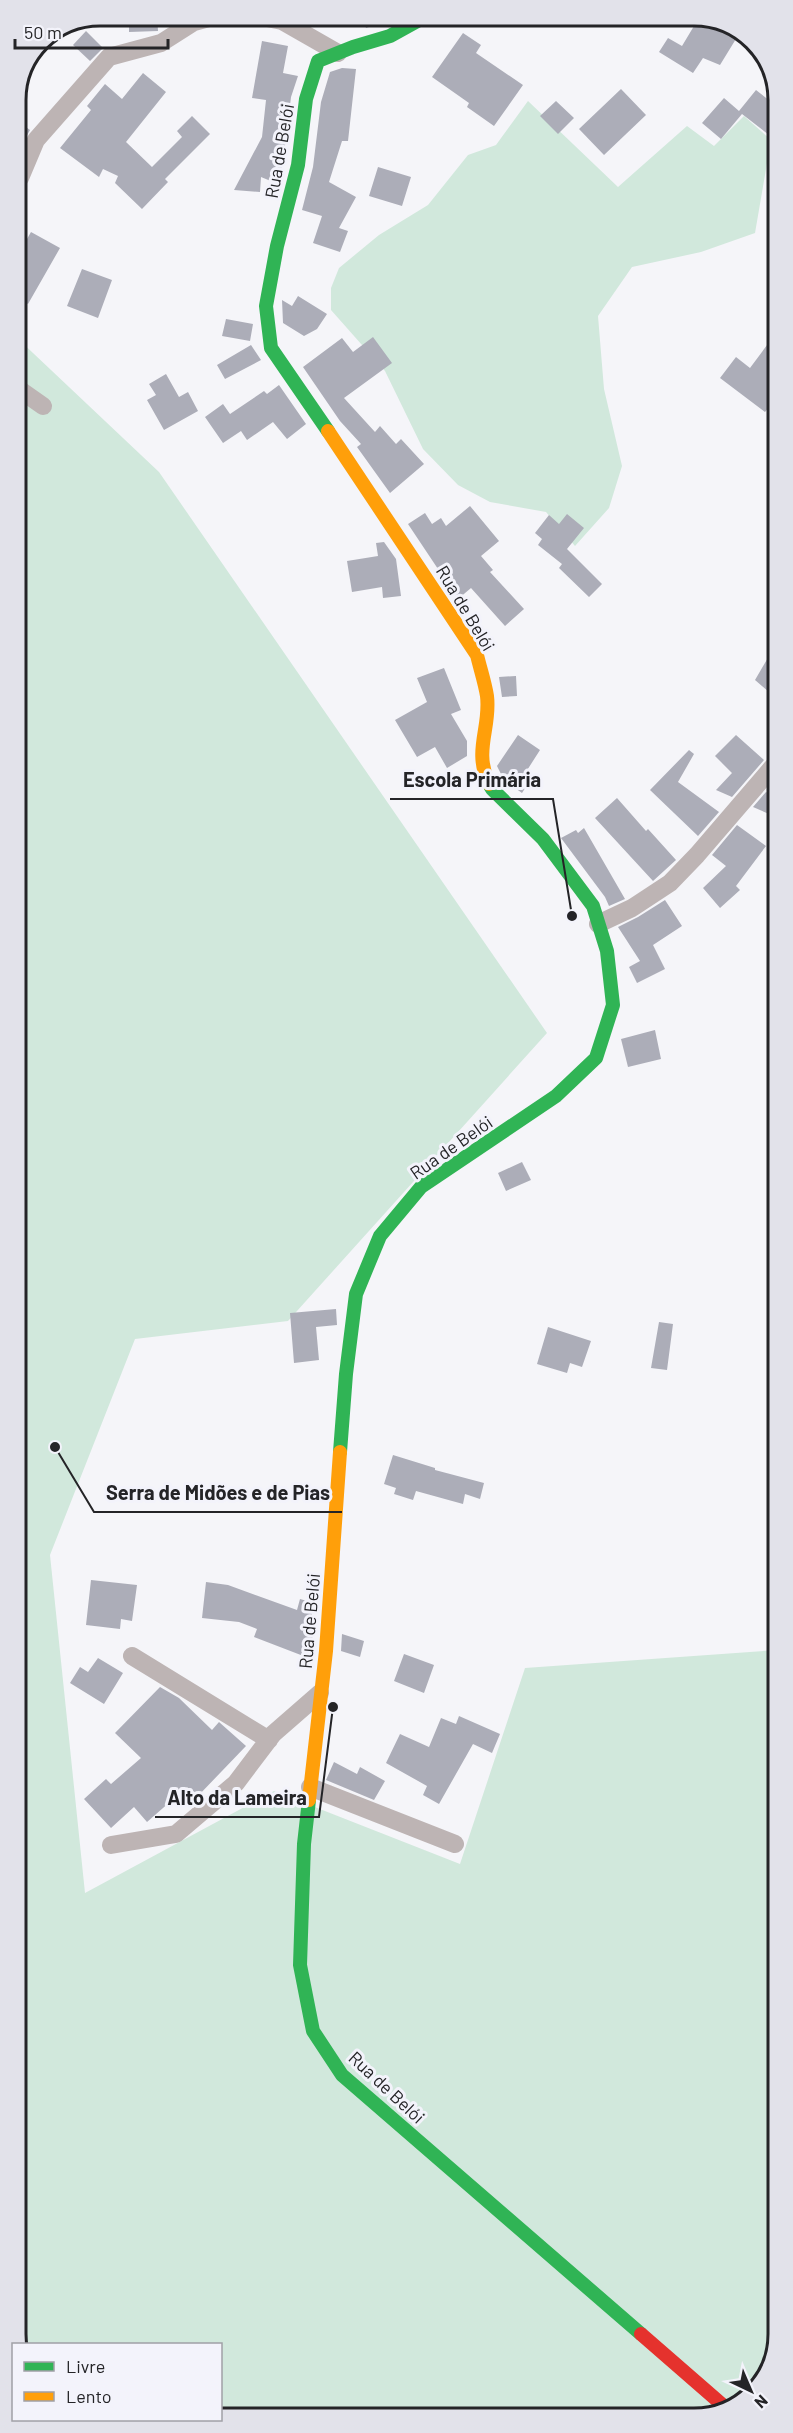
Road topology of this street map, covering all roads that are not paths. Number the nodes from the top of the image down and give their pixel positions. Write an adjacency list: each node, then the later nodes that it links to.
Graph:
1 (188, 26): 5 (street)
2 (291, 26): 4 (street)
3 (408, 26): 4 (street, Rua de Belói)
4 (339, 53): 9 (street, Rua de Belói)
5 (26, 164)
6 (26, 394): 7 (street)
7 (43, 406)
8 (768, 772): 9 (street)
9 (598, 924): 11 (street, Rua de Belói)
10 (132, 1656): 12 (street)
11 (321, 1693): 12 (street); 13 (street, Rua de Belói)
12 (269, 1740): 15 (street)
13 (310, 1787): 14 (street); 16 (street, Rua de Belói)
14 (455, 1844)
15 (111, 1845)
16 (720, 2402)

